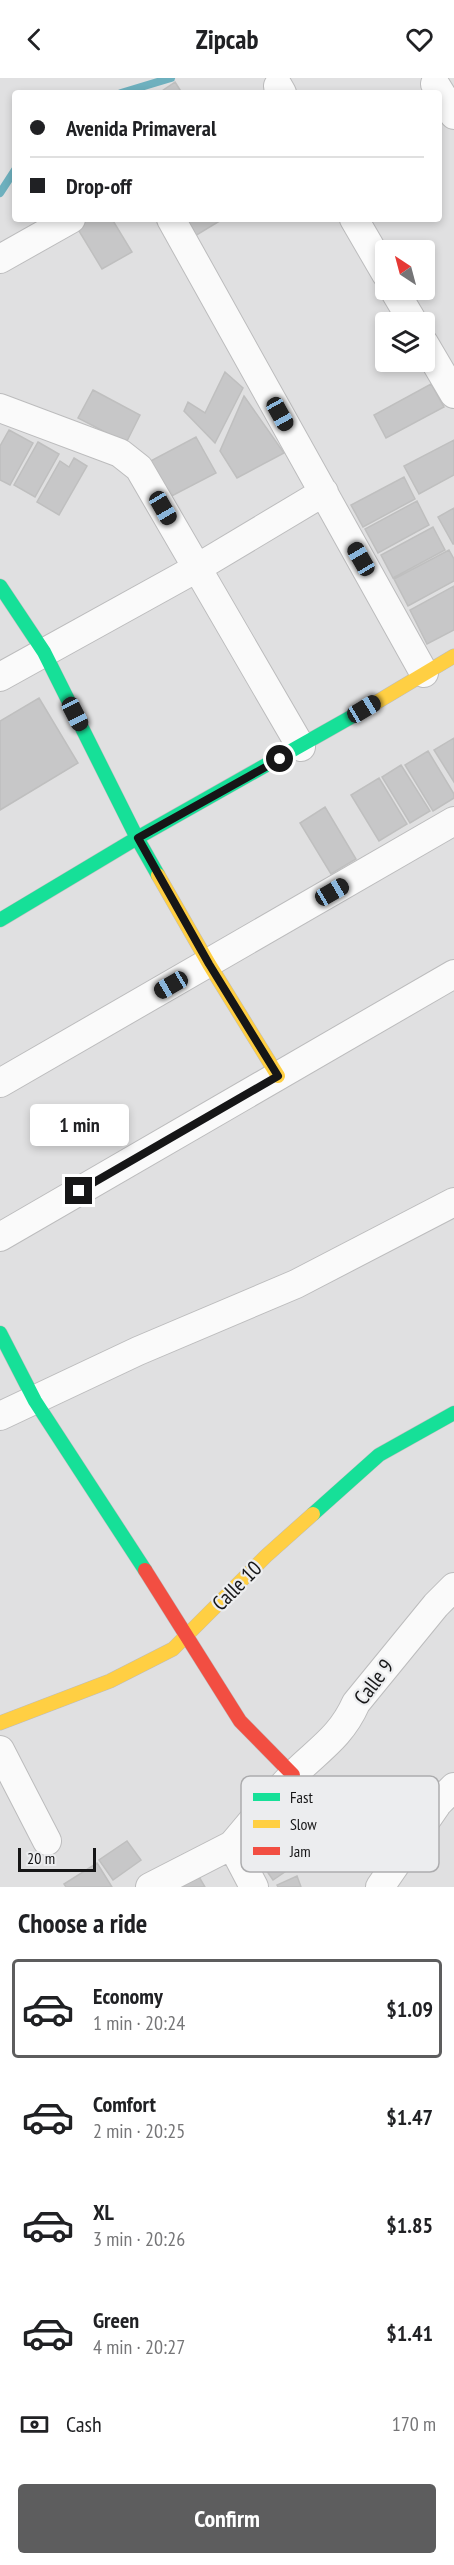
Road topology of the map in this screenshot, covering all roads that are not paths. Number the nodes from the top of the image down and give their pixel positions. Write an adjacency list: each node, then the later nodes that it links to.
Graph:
1 (442, 98): 2 (street)
2 (454, 115)
3 (66, 222): 7 (street)
4 (173, 222): 11 (street)
5 (356, 222): 6 (street)
6 (375, 255)
7 (0, 259)
8 (435, 362): 9 (street)
9 (454, 394)
10 (0, 408): 12 (street)
11 (324, 492): 12 (street); 16 (street)
12 (197, 568): 14 (street); 18 (street)
13 (0, 586): 14 (street)
14 (44, 652): 17 (street); 20 (street)
15 (454, 656): 16 (street)
16 (424, 673): 18 (street)
17 (0, 677)
18 (301, 747): 20 (street)
19 (454, 821): 22 (street)
20 (138, 838): 21 (street); 22 (street)
21 (0, 920)
22 (209, 964): 24 (street); 25 (street)
23 (454, 974): 24 (street)
24 (278, 1076): 27 (street)
25 (0, 1083)
26 (454, 1202): 29 (street)
27 (0, 1237)
28 (0, 1333): 29 (street)
29 (35, 1401): 31 (street); 33 (street)
30 (454, 1413): 33 (street, Calle 10)
31 (0, 1416)
32 (454, 1587): 36 (street, Calle 9)
33 (188, 1635): 34 (street, Calle 10); 36 (street)
34 (0, 1723)
35 (0, 1750): 40 (street)
36 (293, 1775)
37 (454, 1786): 38 (street)
38 (439, 1802)
39 (241, 1835): 41 (street, Calle 9)
40 (47, 1841)
41 (232, 1845): 42 (street); 45 (street)
42 (241, 1862)
43 (246, 1872): 46 (street)
44 (390, 1872): 47 (street)
45 (150, 1887)
46 (254, 1887)
47 (380, 1887)

